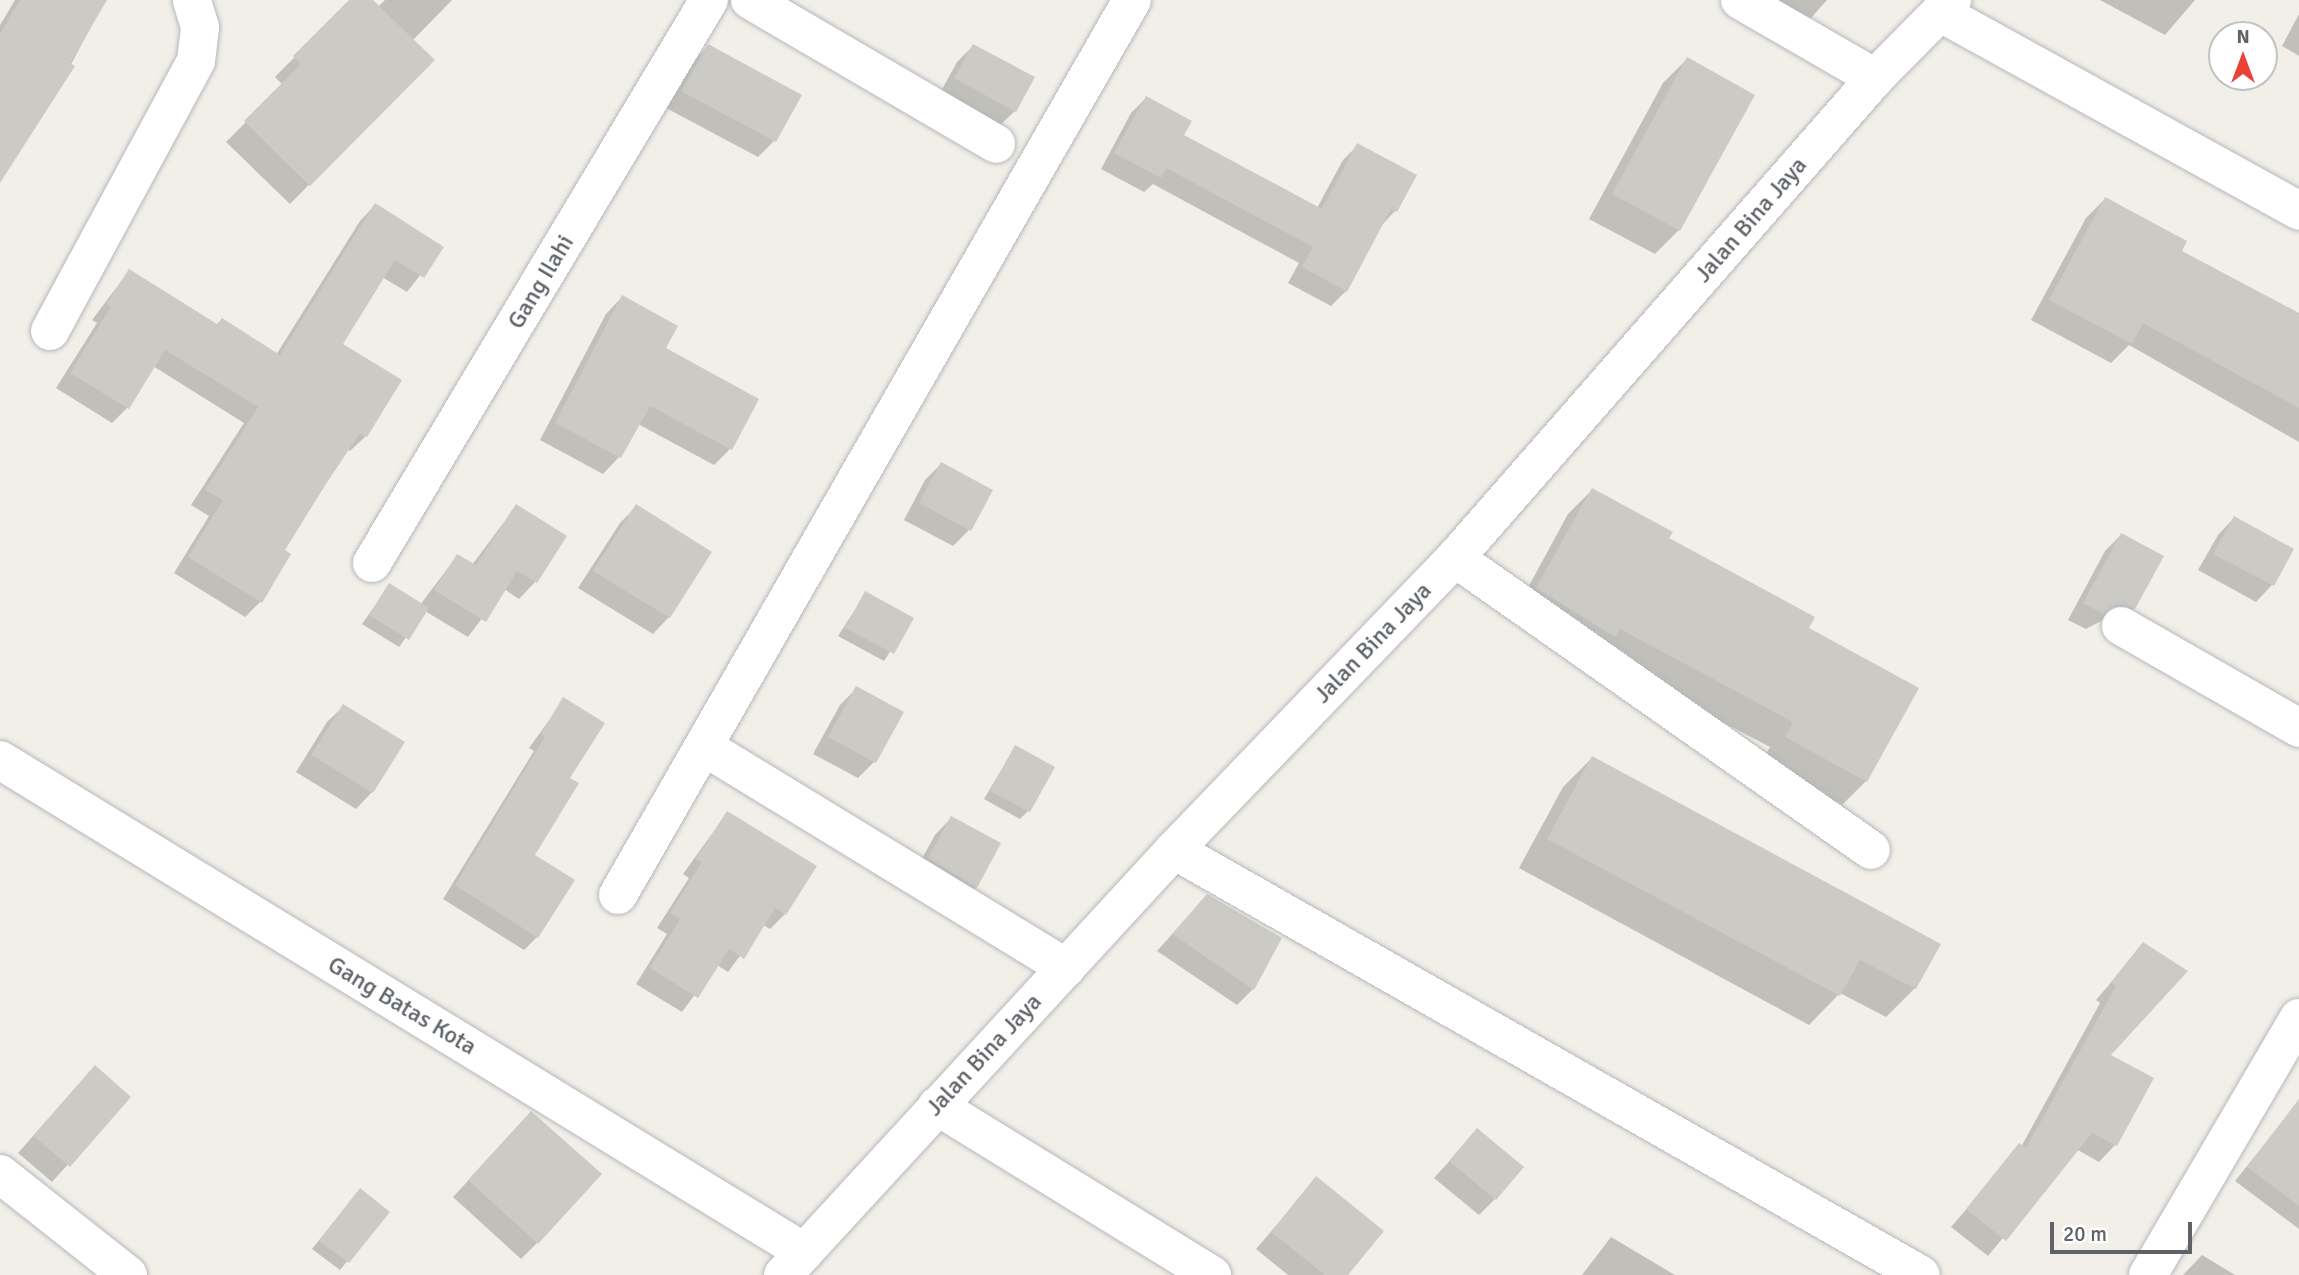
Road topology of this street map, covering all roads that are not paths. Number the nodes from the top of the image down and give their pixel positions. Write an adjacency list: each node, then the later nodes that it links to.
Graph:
1 (709, 0): 12 (street, Gang Ilahi)
2 (750, 0): 8 (street)
3 (1132, 0): 15 (street)
4 (1740, 0): 7 (street)
5 (1947, 6): 7 (street, Jalan Bina Jaya); 9 (street)
6 (203, 9): 10 (street)
7 (1875, 78): 11 (street, Jalan Bina Jaya)
8 (996, 144)
9 (2299, 211)
10 (50, 331)
11 (1455, 558): 17 (street, Jalan Bina Jaya); 18 (street)
12 (372, 563)
13 (2121, 626): 14 (street)
14 (2299, 728)
15 (706, 748): 19 (street); 20 (street)
16 (0, 760): 24 (street, Gang Batas Kota)
17 (1174, 850): 20 (street, Jalan Bina Jaya); 27 (street)
18 (1871, 850)
19 (618, 895)
20 (1066, 968): 22 (street, Jalan Bina Jaya)
21 (2299, 1018): 28 (street)
22 (937, 1106): 24 (street, Jalan Bina Jaya); 26 (street)
23 (0, 1174): 25 (street)
24 (793, 1263)
25 (128, 1275)
26 (1212, 1275)
27 (1921, 1275)
28 (2148, 1275)

